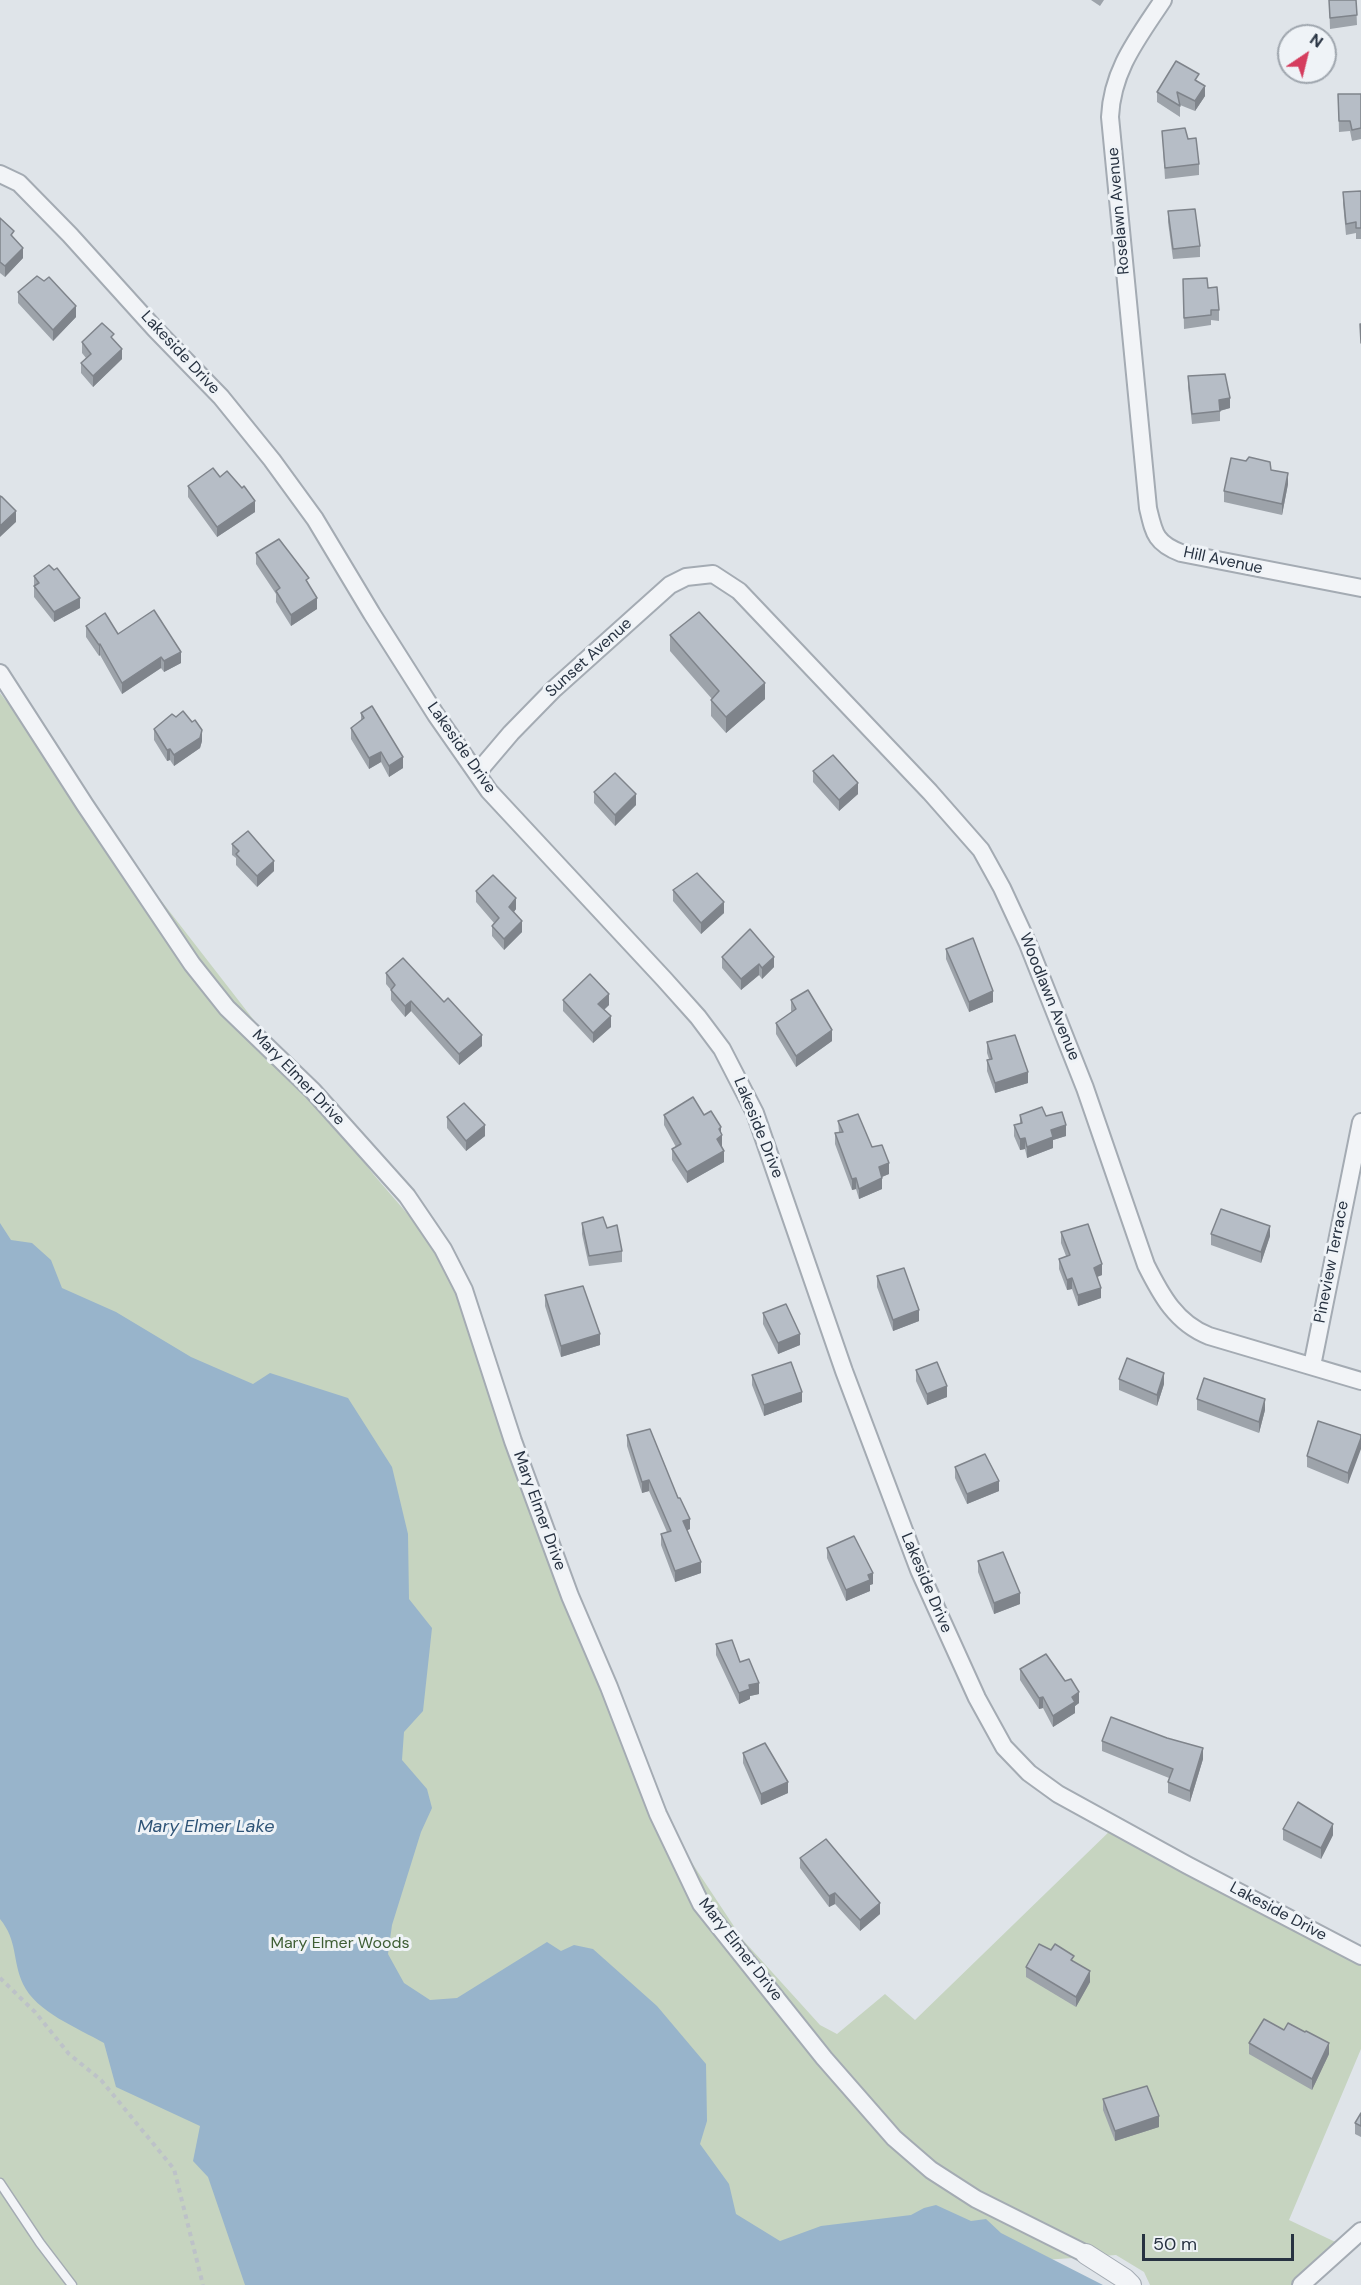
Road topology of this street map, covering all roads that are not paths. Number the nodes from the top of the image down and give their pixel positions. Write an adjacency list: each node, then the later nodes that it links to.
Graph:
1 (1163, 0): 3 (street, Roselawn Avenue)
2 (0, 174): 7 (street, Lakeside Drive)
3 (1140, 435): 5 (street, Hill Avenue)
4 (719, 577): 7 (street, Sunset Avenue); 9 (street, Woodlawn Avenue)
5 (1361, 588)
6 (0, 673): 14 (street, Mary Elmer Drive)
7 (477, 773): 11 (street, Lakeside Drive)
8 (1361, 1122): 9 (street, Pineview Terrace)
9 (1312, 1366): 10 (street, Woodlawn Avenue)
10 (1361, 1381)
11 (1361, 1956)
12 (0, 2183): 15 (lane)
13 (1361, 2231): 17 (street)
14 (1086, 2254): 16 (street, Mary Elmer Drive)
15 (72, 2285)
16 (1131, 2285)
17 (1301, 2285)

